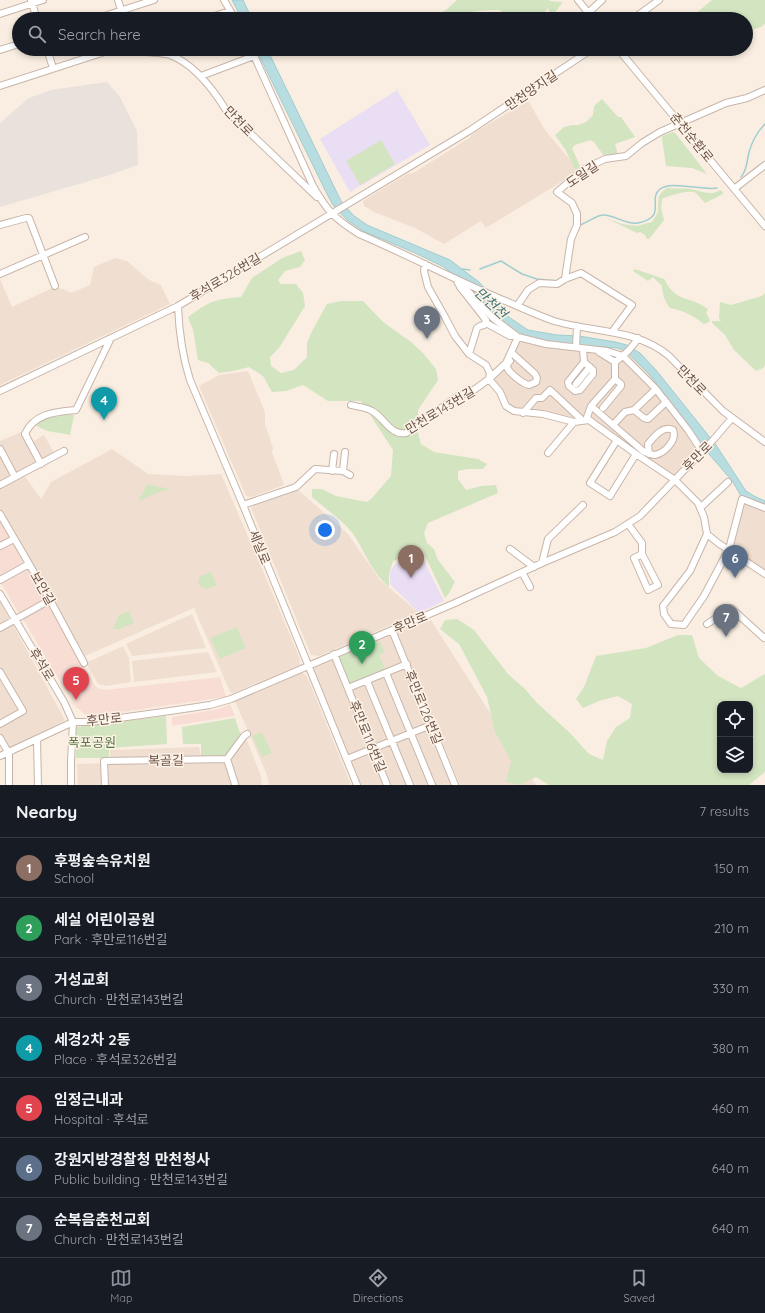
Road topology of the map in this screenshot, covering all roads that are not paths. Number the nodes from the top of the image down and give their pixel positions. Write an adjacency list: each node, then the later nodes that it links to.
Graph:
1 (43, 0): 8 (street)
2 (118, 0): 9 (street)
3 (154, 0): 9 (street)
4 (224, 0): 10 (street)
5 (578, 0): 14 (street)
6 (602, 0): 15 (street)
7 (659, 0): 16 (street)
8 (32, 2): 11 (street); 17 (street)
9 (121, 10): 12 (street)
10 (230, 11): 13 (street)
11 (35, 12)
12 (115, 12)
13 (227, 12)
14 (587, 12)
15 (589, 12)
16 (643, 12)
17 (0, 14)
18 (12, 46): 19 (street)
19 (0, 50)
20 (50, 56): 26 (street)
21 (92, 56): 26 (street)
22 (171, 56): 27 (street, 만천로)
23 (254, 56): 27 (street); 34 (street, 만천로)
24 (582, 56): 33 (street, 만천양지길)
25 (624, 56): 30 (street, 춘천순환로)
26 (54, 68): 28 (street)
27 (201, 76): 34 (street, 만천로)
28 (0, 86)
29 (765, 90): 30 (street, 도일길)
30 (680, 122): 32 (street, 춘천순환로); 42 (street, 도일길)
31 (765, 165): 32 (street)
32 (734, 189): 37 (street, 춘천순환로)
33 (357, 199): 35 (street, 후석로326번길)
34 (322, 202): 35 (street, 만천로)
35 (333, 212): 40 (street, 만천로); 45 (street, 후석로326번길)
36 (0, 225): 39 (street)
37 (765, 226)
38 (85, 237): 39 (street)
39 (43, 255): 41 (street); 44 (street)
40 (425, 264): 43 (street, 만천로); 55 (street, 만천로143번길)
41 (0, 274)
42 (565, 279): 46 (street); 49 (street)
43 (458, 280): 46 (street, 만천로); 47 (street); 50 (street)
44 (55, 286)
45 (178, 306): 51 (street, 후석로326번길); 94 (street, 세실로)
46 (516, 306): 48 (street, 만천로)
47 (486, 323): 50 (street); 55 (street)
48 (577, 326): 49 (street, 만천로); 53 (street)
49 (612, 332): 52 (street, 만천로)
50 (518, 337): 53 (street); 61 (street)
51 (111, 338): 65 (street, 후석로326번길); 86 (street)
52 (638, 338): 57 (street); 71 (street, 만천로)
53 (576, 346): 57 (street)
54 (583, 349): 56 (street); 58 (street); 59 (street)
55 (469, 354): 61 (street, 만천로143번길)
56 (513, 354): 56 (street)
57 (624, 356): 59 (street); 64 (street); 79 (street)
58 (584, 362): 60 (street); 60 (street)
59 (615, 362): 62 (street)
60 (590, 367): 63 (street)
61 (489, 379): 66 (street, 만천로143번길); 70 (street, 만천로143번길)
62 (615, 379): 67 (street); 68 (street)
63 (576, 384)
64 (656, 389): 69 (street); 69 (street)
65 (0, 391)
66 (351, 405)
67 (591, 406): 73 (street); 75 (street)
68 (602, 408)
69 (634, 410): 75 (street)
70 (523, 413): 72 (street); 74 (street, 만천로143번길)
71 (732, 418): 77 (street, 만천로); 79 (street, 후만로)
72 (582, 420): 73 (street, 만천로143번길); 74 (street, 만천로143번길)
73 (589, 420): 76 (street)
74 (574, 422): 82 (street)
75 (612, 425): 85 (street)
76 (617, 440): 84 (street); 84 (street)
77 (765, 442)
78 (0, 449): 90 (street)
79 (703, 450): 91 (street, 후만로)
80 (64, 451): 86 (street)
81 (345, 452): 88 (street)
82 (548, 453)
83 (334, 454): 87 (street)
84 (636, 454): 91 (street)
85 (649, 454): 85 (street)
86 (40, 464): 90 (street)
87 (332, 471): 88 (street); 94 (street)
88 (343, 471): 89 (street)
89 (350, 475)
90 (15, 478): 93 (street)
91 (675, 480): 96 (street); 99 (street, 후만로)
92 (728, 482): 96 (street)
93 (0, 486)
94 (243, 505): 123 (street, 세실로)
95 (583, 505): 106 (street)
96 (700, 508): 100 (street)
97 (765, 508): 104 (street)
98 (0, 514): 101 (street, 보안길)
99 (628, 524): 105 (street); 106 (street, 후만로)
100 (707, 534): 104 (street); 104 (street)
101 (14, 539): 102 (street); 107 (street, 보안길)
102 (0, 546)
103 (510, 549): 108 (street)
104 (729, 549): 110 (street)
105 (642, 554): 105 (street)
106 (542, 563): 108 (street, 후만로)
107 (29, 564): 111 (street); 114 (street, 보안길)
108 (534, 567): 109 (street, 후만로)
109 (522, 572): 112 (street); 118 (street, 후만로)
110 (765, 574)
111 (0, 580)
112 (530, 587)
113 (0, 594): 115 (street, 후석로)
114 (50, 600): 115 (street); 121 (street, 보안길)
115 (15, 619): 117 (street); 128 (street, 후석로)
116 (707, 624): 119 (street)
117 (0, 628)
118 (392, 630): 120 (street, 후만로); 122 (street, 후만로126번길)
119 (765, 637)
120 (334, 654): 123 (street, 후만로); 127 (street, 후만로116번길)
121 (84, 663)
122 (407, 664): 125 (street, 후만로116번길); 130 (street, 후만로126번길)
123 (308, 666): 128 (street, 후만로); 140 (street, 세실로)
124 (0, 672): 129 (street)
125 (386, 673): 126 (street, 후만로116번길); 132 (street)
126 (367, 681): 127 (street, 후만로116번길); 135 (street)
127 (348, 688): 136 (street, 후만로116번길)
128 (73, 722): 134 (street, 후만로); 144 (street, 후석로)
129 (0, 724)
130 (431, 725): 132 (street); 150 (street, 후만로126번길)
131 (247, 734): 139 (street)
132 (410, 734): 135 (street); 149 (street)
133 (0, 738): 137 (street)
134 (37, 739): 137 (street, 후만로); 143 (street)
135 (391, 741): 136 (street); 148 (street)
136 (372, 749): 140 (street); 147 (street, 후만로116번길)
137 (8, 752): 138 (street, 후만로); 142 (street)
138 (0, 756)
139 (227, 759): 141 (street); 145 (street, 복골길)
140 (347, 759): 146 (street, 세실로)
141 (235, 784)
142 (9, 785)
143 (38, 785)
144 (71, 785)
145 (104, 785)
146 (357, 785)
147 (387, 785)
148 (410, 785)
149 (432, 785)
150 (455, 785)

